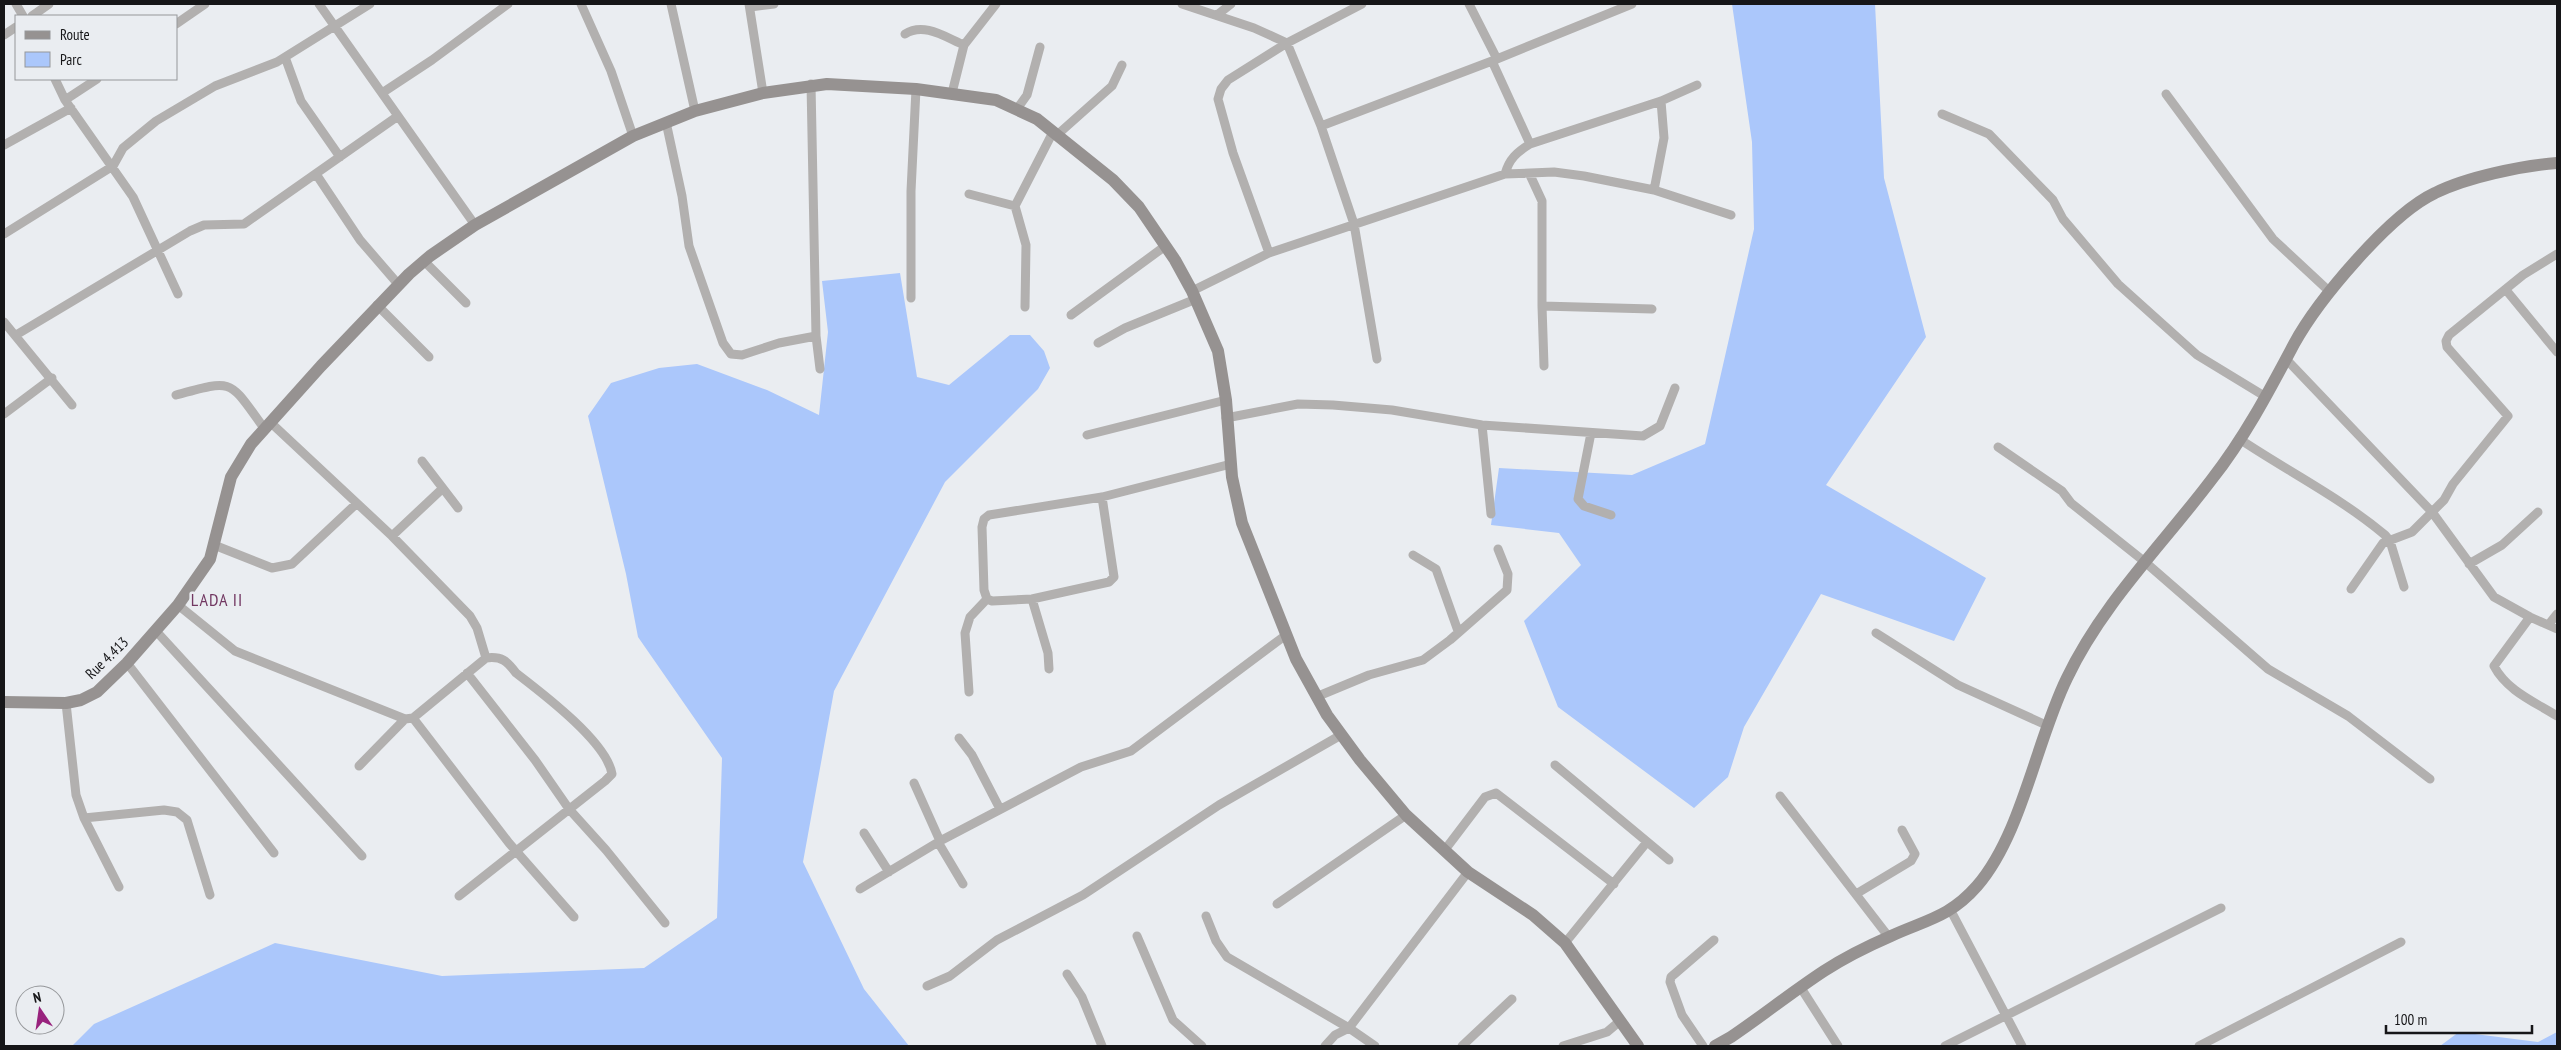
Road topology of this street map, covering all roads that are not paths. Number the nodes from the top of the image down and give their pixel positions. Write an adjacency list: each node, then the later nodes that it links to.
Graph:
1 (16, 4): 18 (street)
2 (49, 4): 19 (street)
3 (206, 4): 20 (street)
4 (319, 4): 21 (street)
5 (370, 4): 21 (street)
6 (508, 4): 36 (street)
7 (581, 4): 49 (street)
8 (671, 4): 43 (street)
9 (774, 4): 16 (street)
10 (996, 4): 26 (street)
11 (1182, 4): 17 (street)
12 (1231, 4): 17 (street)
13 (1362, 4): 25 (street)
14 (1470, 4): 29 (street)
15 (1632, 4): 29 (street)
16 (749, 6): 37 (street)
17 (1217, 14): 25 (street)
18 (22, 15)
19 (33, 15)
20 (178, 23)
21 (334, 25): 28 (street); 36 (street)
22 (15, 28): 24 (street)
23 (905, 34): 26 (street)
24 (4, 35)
25 (1287, 43): 47 (street); 67 (street)
26 (964, 45): 38 (street)
27 (1040, 47): 42 (street)
28 (284, 57): 52 (street); 54 (street)
29 (1495, 60): 47 (street); 50 (street)
30 (1122, 65): 48 (street)
31 (56, 80): 41 (street)
32 (96, 80): 41 (street)
33 (811, 84): 35 (street, Rue 4.413); 37 (street, Rue 4.413); 83 (street)
34 (1697, 85): 40 (street)
35 (916, 89): 38 (street, Rue 4.413); 75 (street)
36 (382, 93): 45 (street)
37 (762, 93): 43 (street, Rue 4.413)
38 (952, 93): 42 (street, Rue 4.413)
39 (2166, 94): 72 (street)
40 (1661, 101): 50 (street); 58 (street)
41 (68, 104): 51 (street); 54 (street)
42 (1017, 110): 48 (street, Rue 4.413)
43 (695, 111): 46 (street, Rue 4.413)
44 (1942, 114): 94 (street)
45 (398, 116): 52 (street); 63 (street)
46 (666, 122): 49 (street, Rue 4.413); 83 (street)
47 (1321, 126): 62 (street)
48 (1055, 133): 60 (street); 65 (street, Rue 4.413)
49 (633, 136): 63 (street, Rue 4.413)
50 (1530, 144): 56 (street)
51 (4, 145)
52 (340, 157): 55 (street)
53 (2557, 162): 72 (street)
54 (113, 166): 64 (street); 66 (street)
55 (316, 174): 66 (street); 70 (street)
56 (1505, 174): 57 (street); 62 (street)
57 (1530, 174): 58 (street); 78 (street)
58 (1654, 190): 61 (street)
59 (969, 194): 60 (street)
60 (1015, 206): 79 (street)
61 (1731, 215)
62 (1354, 224): 67 (street); 87 (street)
63 (475, 225): 69 (street, Rue 4.413)
64 (4, 234)
65 (1164, 247): 74 (street, Rue 4.413); 81 (street)
66 (156, 249): 73 (street); 82 (street)
67 (1268, 253): 74 (street)
68 (2557, 254): 71 (street)
69 (424, 261): 70 (street, Rue 4.413); 76 (street)
70 (398, 284): 77 (street, Rue 4.413)
71 (2506, 290): 85 (street); 111 (street)
72 (2330, 292): 88 (street)
73 (178, 294)
74 (1194, 295): 84 (street); 95 (street, Rue 4.413)
75 (911, 298)
76 (466, 303)
77 (377, 305): 86 (street); 99 (street, Rue 4.413)
78 (1542, 306): 80 (street); 89 (street)
79 (1025, 307)
80 (1652, 308)
81 (1071, 315)
82 (8, 329): 91 (street)
83 (816, 336): 90 (street)
84 (1098, 343)
85 (2557, 352)
86 (429, 357)
87 (1377, 359)
88 (2287, 360): 94 (street); 111 (street)
89 (1544, 366)
90 (820, 368)
91 (52, 378): 96 (street); 97 (street)
92 (1675, 388): 101 (street)
93 (176, 395): 99 (street)
94 (2266, 397): 103 (street)
95 (1226, 400): 98 (street, Rue 4.413); 102 (street)
96 (72, 405)
97 (4, 414)
98 (1226, 418): 100 (street); 106 (street, Rue 4.413)
99 (267, 425): 109 (street); 117 (street, Rue 4.413)
100 (1482, 425): 101 (street); 113 (street)
101 (1591, 433): 114 (street)
102 (1087, 435)
103 (2241, 440): 116 (street); 120 (street)
104 (1998, 447): 120 (street)
105 (422, 461): 107 (street)
106 (1231, 464): 108 (street); 133 (street, Rue 4.413)
107 (442, 489): 110 (street); 115 (street)
108 (1102, 497): 124 (street); 125 (street)
109 (356, 504): 115 (street); 117 (street)
110 (458, 508)
111 (2432, 512): 116 (street); 121 (street)
112 (2538, 512): 121 (street)
113 (1491, 514)
114 (1611, 515)
115 (392, 536): 134 (street)
116 (2390, 541): 122 (street); 123 (street)
117 (214, 545): 126 (street, Rue 4.413)
118 (1498, 549): 131 (street)
119 (1413, 555): 131 (street)
120 (2145, 562): 144 (street); 149 (street)
121 (2469, 564): 128 (street)
122 (2404, 586)
123 (2351, 589)
124 (987, 599): 125 (street); 138 (street)
125 (1032, 599): 136 (street)
126 (178, 605): 130 (street, Rue 4.413); 143 (street)
127 (2557, 614): 129 (street)
128 (2530, 617): 129 (street); 142 (street)
129 (2553, 626)
130 (156, 631): 135 (street, Rue 4.413); 163 (street)
131 (1458, 631): 139 (street)
132 (1876, 633): 144 (street)
133 (1286, 635): 139 (street, Rue 4.413); 153 (street)
134 (486, 658): 137 (street); 152 (street)
135 (127, 663): 141 (street, Rue 4.413); 162 (street)
136 (1049, 669)
137 (466, 673): 143 (street); 152 (street)
138 (970, 692)
139 (1316, 697): 145 (street, Rue 4.413)
140 (4, 702): 141 (street, Rue 4.413)
141 (66, 703): 155 (street)
142 (2557, 716)
143 (409, 718): 148 (street); 160 (street)
144 (2046, 725): 176 (street)
145 (1341, 735): 154 (street, Rue 4.413); 186 (street)
146 (959, 738): 153 (street)
147 (1556, 765): 159 (street)
148 (359, 766)
149 (2430, 780)
150 (914, 783): 158 (street)
151 (1780, 796): 171 (street)
152 (569, 809): 160 (street); 179 (street)
153 (1000, 809): 158 (street)
154 (1406, 815): 161 (street, Rue 4.413); 174 (street)
155 (84, 818): 169 (street); 172 (street)
156 (1902, 830): 171 (street)
157 (864, 833): 165 (street)
158 (939, 842): 165 (street); 167 (street)
159 (1647, 842): 164 (street); 168 (street)
160 (516, 850): 173 (street); 178 (street)
161 (1444, 851): 166 (street, Rue 4.413); 168 (street)
162 (274, 852)
163 (362, 856)
164 (1668, 860)
165 (889, 872): 170 (street)
166 (1468, 872): 184 (street, Rue 4.413); 191 (street)
167 (963, 884)
168 (1614, 884): 184 (street)
169 (119, 887)
170 (860, 889)
171 (1856, 894): 181 (street)
172 (210, 895)
173 (459, 896)
174 (1277, 904)
175 (2221, 908): 189 (street)
176 (1951, 911): 181 (street); 189 (street)
177 (1206, 916): 191 (street)
178 (574, 917)
179 (665, 924)
180 (1137, 936): 194 (street)
181 (1888, 936): 187 (street)
182 (1714, 940): 200 (street)
183 (2400, 942): 204 (street)
184 (1565, 943): 190 (street, Rue 4.413)
185 (1067, 974): 193 (street)
186 (927, 986)
187 (1801, 988): 192 (street); 201 (street)
188 (1512, 999): 197 (street)
189 (2006, 1015): 202 (street); 203 (street)
190 (1620, 1021): 198 (street); 199 (street, Rue 4.413)
191 (1349, 1028): 195 (street); 196 (street)
192 (1722, 1045)
193 (1102, 1046)
194 (1202, 1046)
195 (1325, 1046)
196 (1375, 1046)
197 (1462, 1046)
198 (1563, 1046)
199 (1638, 1046)
200 (1702, 1046)
201 (1838, 1046)
202 (1945, 1046)
203 (2022, 1046)
204 (2199, 1046)

